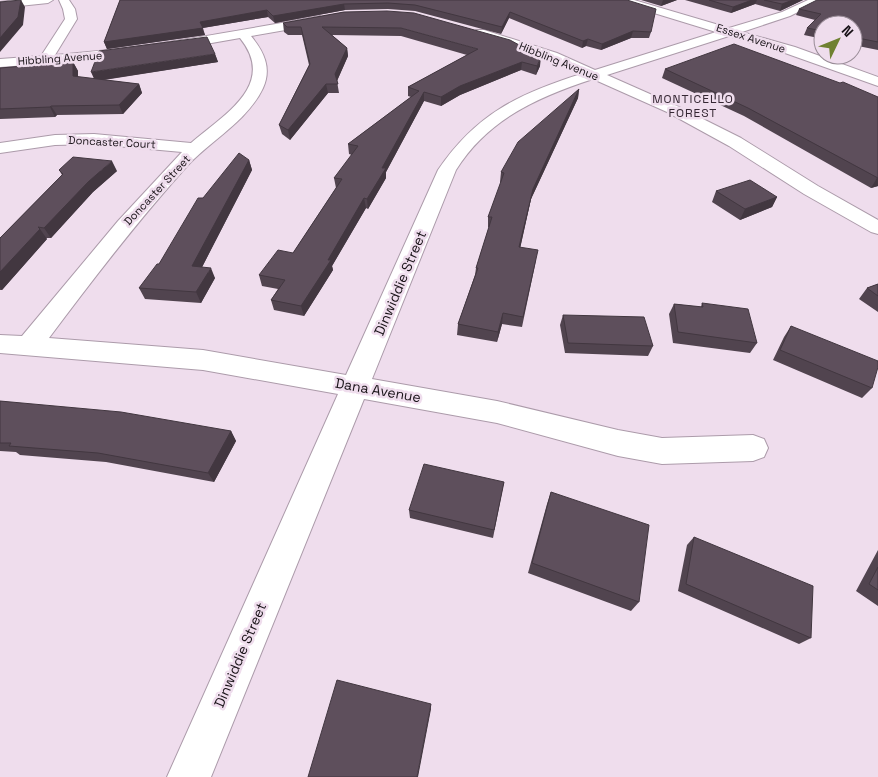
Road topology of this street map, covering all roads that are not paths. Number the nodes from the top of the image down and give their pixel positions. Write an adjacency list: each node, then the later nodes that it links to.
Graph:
1 (48, 0): 5 (street)
2 (64, 0): 10 (street)
3 (622, 0): 8 (street, Essex Avenue)
4 (817, 0): 8 (street, Dinwiddie Street)
5 (0, 5)
6 (335, 17): 9 (street, Hibbling Avenue)
7 (466, 29): 12 (street, Hibbling Avenue)
8 (731, 31): 12 (street, Dinwiddie Street); 13 (street, Essex Avenue)
9 (244, 35): 10 (street, Hibbling Avenue); 15 (street, Doncaster Street)
10 (46, 58): 11 (street, Hibbling Avenue)
11 (0, 62)
12 (594, 74): 16 (street, Hibbling Avenue); 19 (street, Dinwiddie Street)
13 (878, 82)
14 (0, 148): 15 (street, Doncaster Court)
15 (195, 148): 18 (street, Doncaster Street)
16 (878, 228)
17 (0, 344): 18 (street, Dana Avenue)
18 (29, 346): 19 (street, Dana Avenue)
19 (357, 386): 20 (street, Dana Avenue); 21 (street, Dinwiddie Street)
20 (753, 448)
21 (189, 777)

